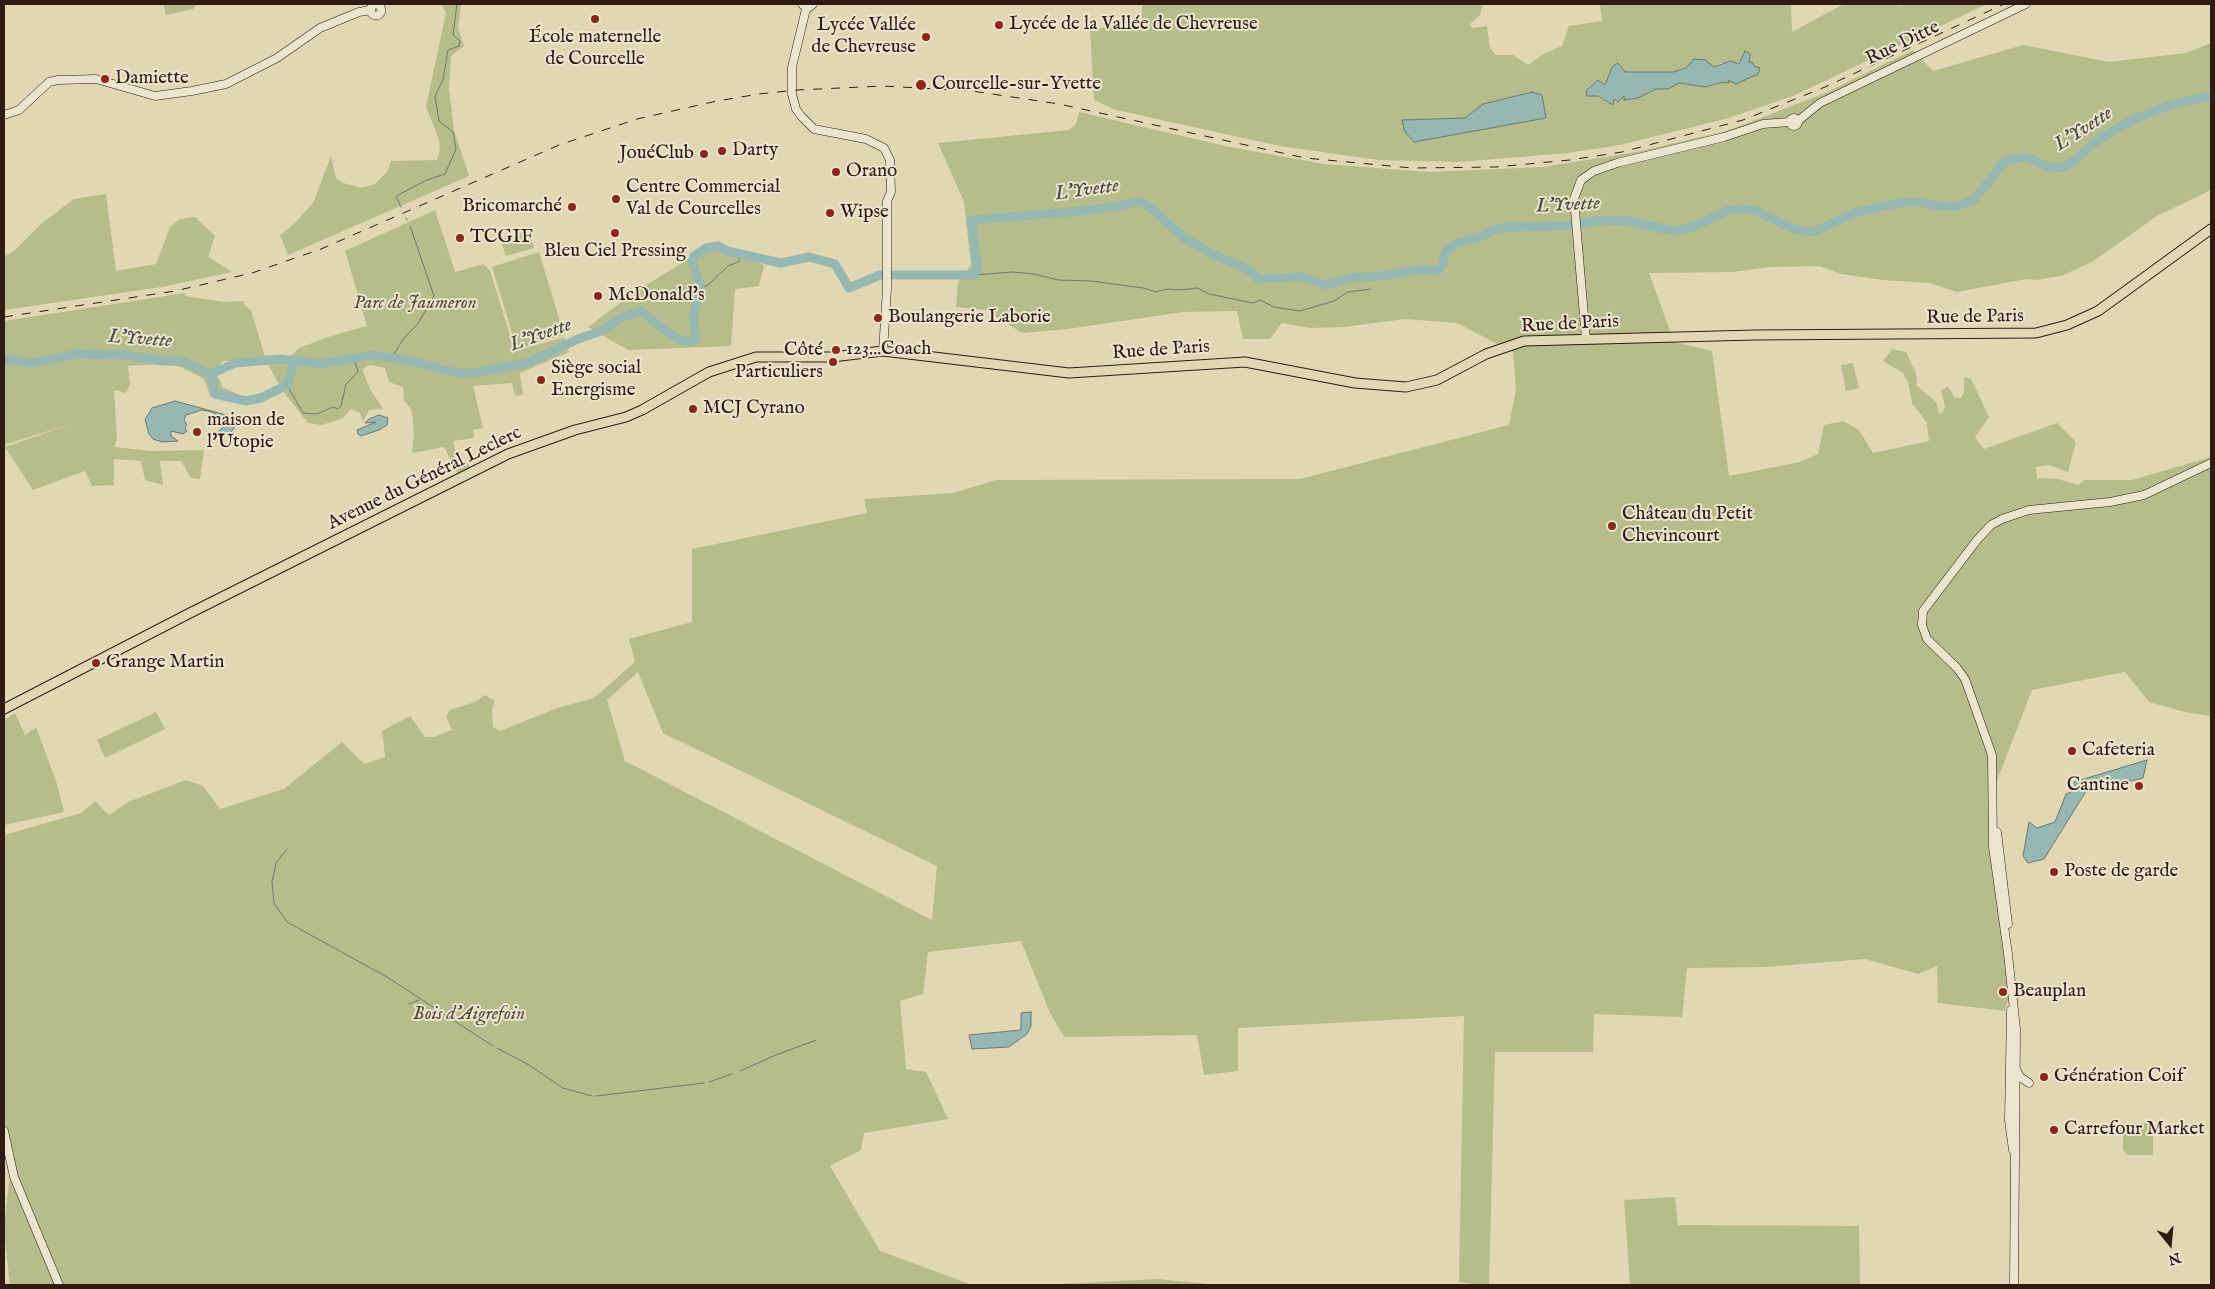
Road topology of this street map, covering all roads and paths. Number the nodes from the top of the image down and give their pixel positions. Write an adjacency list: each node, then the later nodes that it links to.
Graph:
1 (813, 4): 4 (street)
2 (2026, 4): 7 (street, Rue Ditte)
3 (380, 5): 5 (street)
4 (804, 6): 8 (street)
5 (4, 115)
6 (2211, 229): 7 (main road, Rue de Paris)
7 (1586, 339): 8 (main road, Rue de Paris)
8 (883, 351): 10 (main road, Avenue du Général Leclerc)
9 (2211, 463): 11 (street)
10 (4, 709)
11 (2012, 998): 12 (street); 14 (street)
12 (2016, 1069): 13 (street); 14 (street)
13 (2030, 1083)
14 (2013, 1086): 17 (street)
15 (4, 1131): 16 (street)
16 (59, 1285)
17 (2014, 1285)

